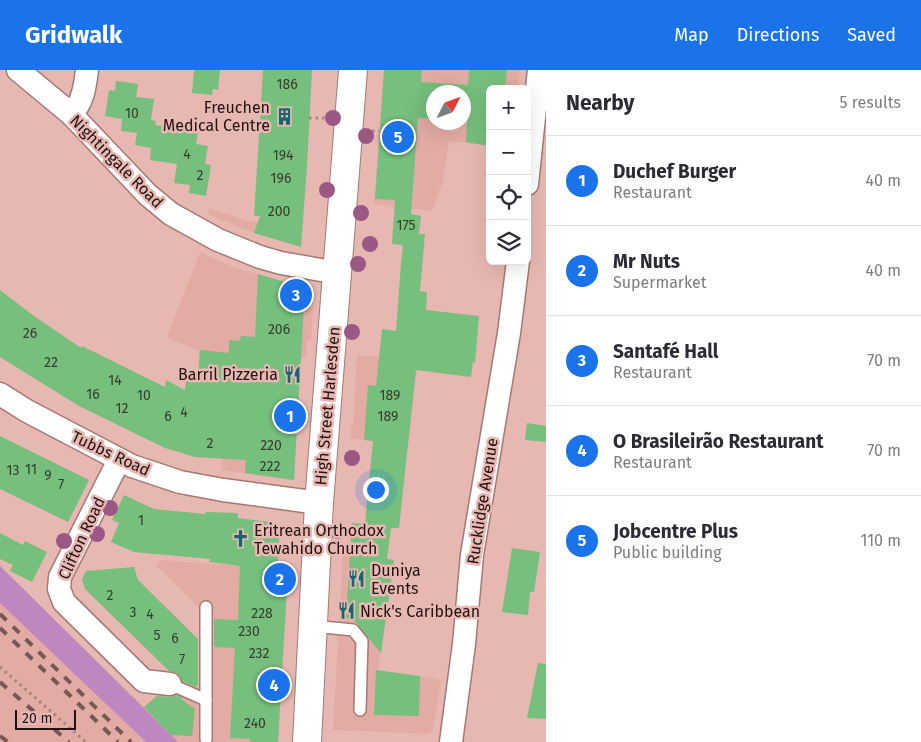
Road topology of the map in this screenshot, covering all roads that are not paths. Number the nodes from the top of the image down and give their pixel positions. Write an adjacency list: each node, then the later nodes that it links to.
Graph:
1 (18, 70): 5 (street, Nightingale Road)
2 (87, 70): 5 (street)
3 (353, 70): 8 (main road, High Street Harlesden)
4 (539, 70): 6 (street)
5 (71, 114): 8 (street, Nightingale Road)
6 (528, 175)
7 (518, 265): 19 (street, Rucklidge Avenue)
8 (338, 273): 11 (main road, High Street Harlesden)
9 (0, 394): 10 (street, Tubbs Road)
10 (119, 460): 11 (street, Tubbs Road); 14 (street, Clifton Road)
11 (319, 503): 13 (main road, High Street Harlesden)
12 (206, 608): 15 (lane)
13 (313, 626): 16 (lane); 18 (main road, High Street Harlesden)
14 (170, 684): 15 (lane)
15 (206, 700): 17 (lane)
16 (360, 710)
17 (206, 739)
18 (307, 742)
19 (451, 742)

